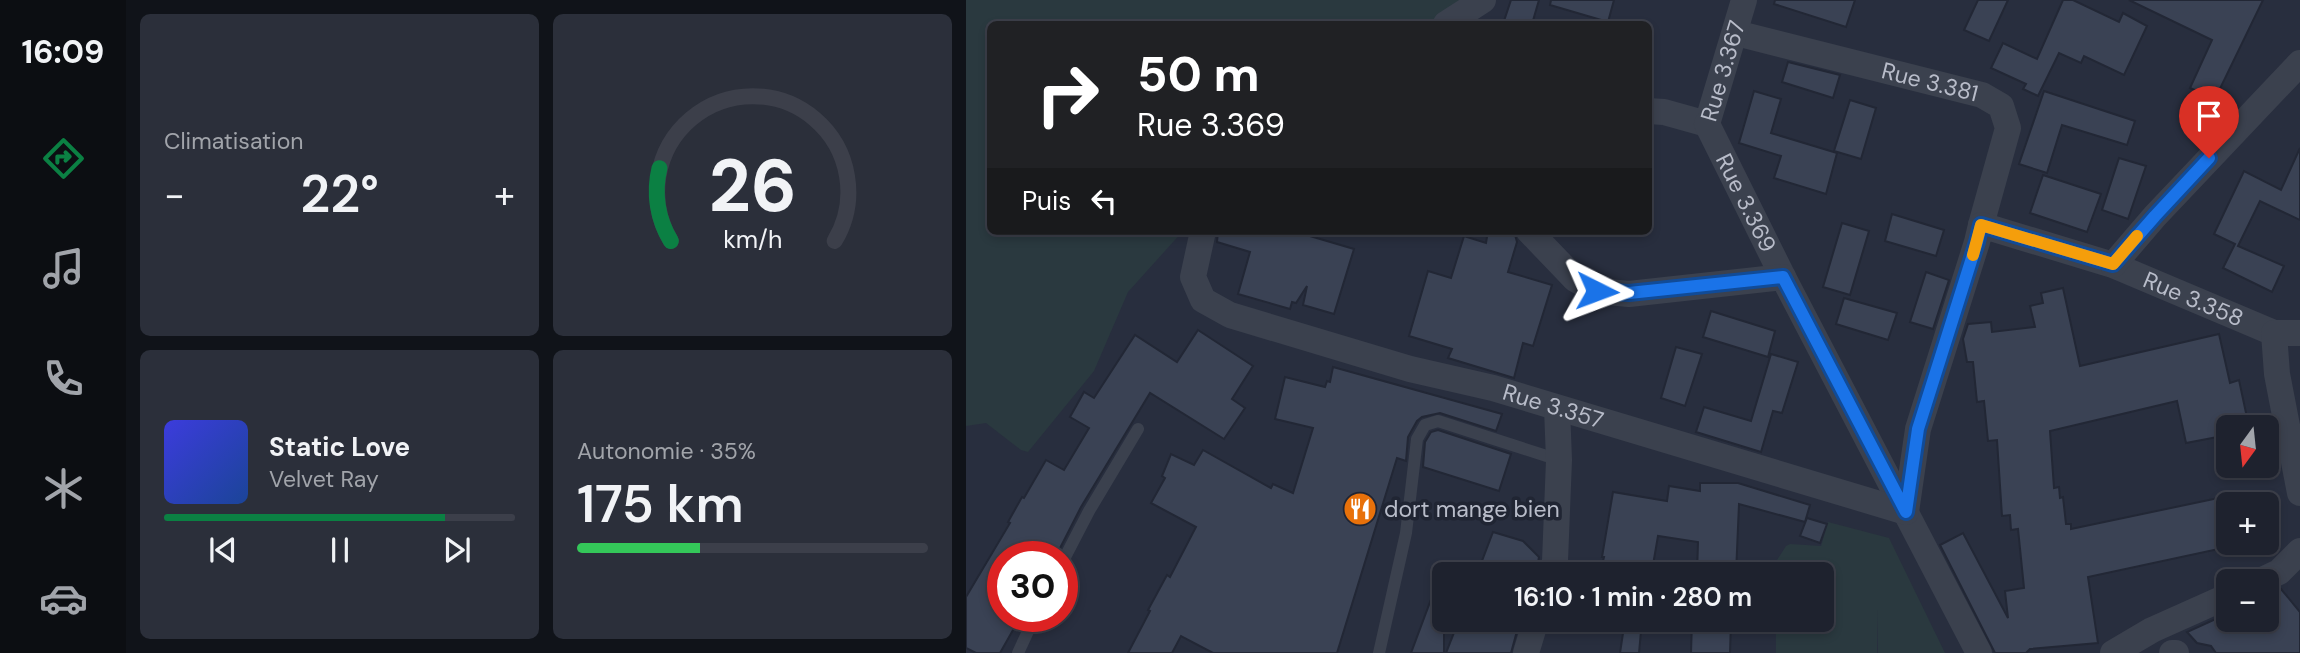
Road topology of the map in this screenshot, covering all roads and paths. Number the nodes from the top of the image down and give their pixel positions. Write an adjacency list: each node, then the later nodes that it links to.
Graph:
1 (1483, 0): 3 (street)
2 (1744, 0): 4 (street, Rue 3.367)
3 (1451, 21)
4 (1736, 33): 7 (street, Rue 3.367); 8 (street, Rue 3.381)
5 (2300, 63): 11 (street, Rue 3.358)
6 (1652, 111): 7 (street, Rue 3.367)
7 (1707, 124): 12 (street, Rue 3.369)
8 (1981, 225): 11 (street, Rue 3.358); 18 (street)
9 (1202, 235): 14 (street, Rue 3.357)
10 (1533, 235): 12 (street)
11 (2113, 264): 13 (street, Rue 3.358)
12 (1783, 277): 18 (street, Rue 3.369)
13 (2287, 333): 17 (street)
14 (1558, 408): 16 (street); 18 (street, Rue 3.357)
15 (1138, 429): 19 (lane)
16 (1559, 460): 21 (street); 27 (lane)
17 (2300, 493)
18 (1906, 512): 29 (street, Rue 3.369)
19 (1074, 541)
20 (2300, 551): 22 (street)
21 (1555, 562)
22 (2279, 572)
23 (2216, 601): 30 (street)
24 (1028, 632): 26 (lane)
25 (1532, 632): 28 (street)
26 (1018, 653)
27 (1379, 653)
28 (1526, 653)
29 (1979, 653)
30 (2113, 653)

